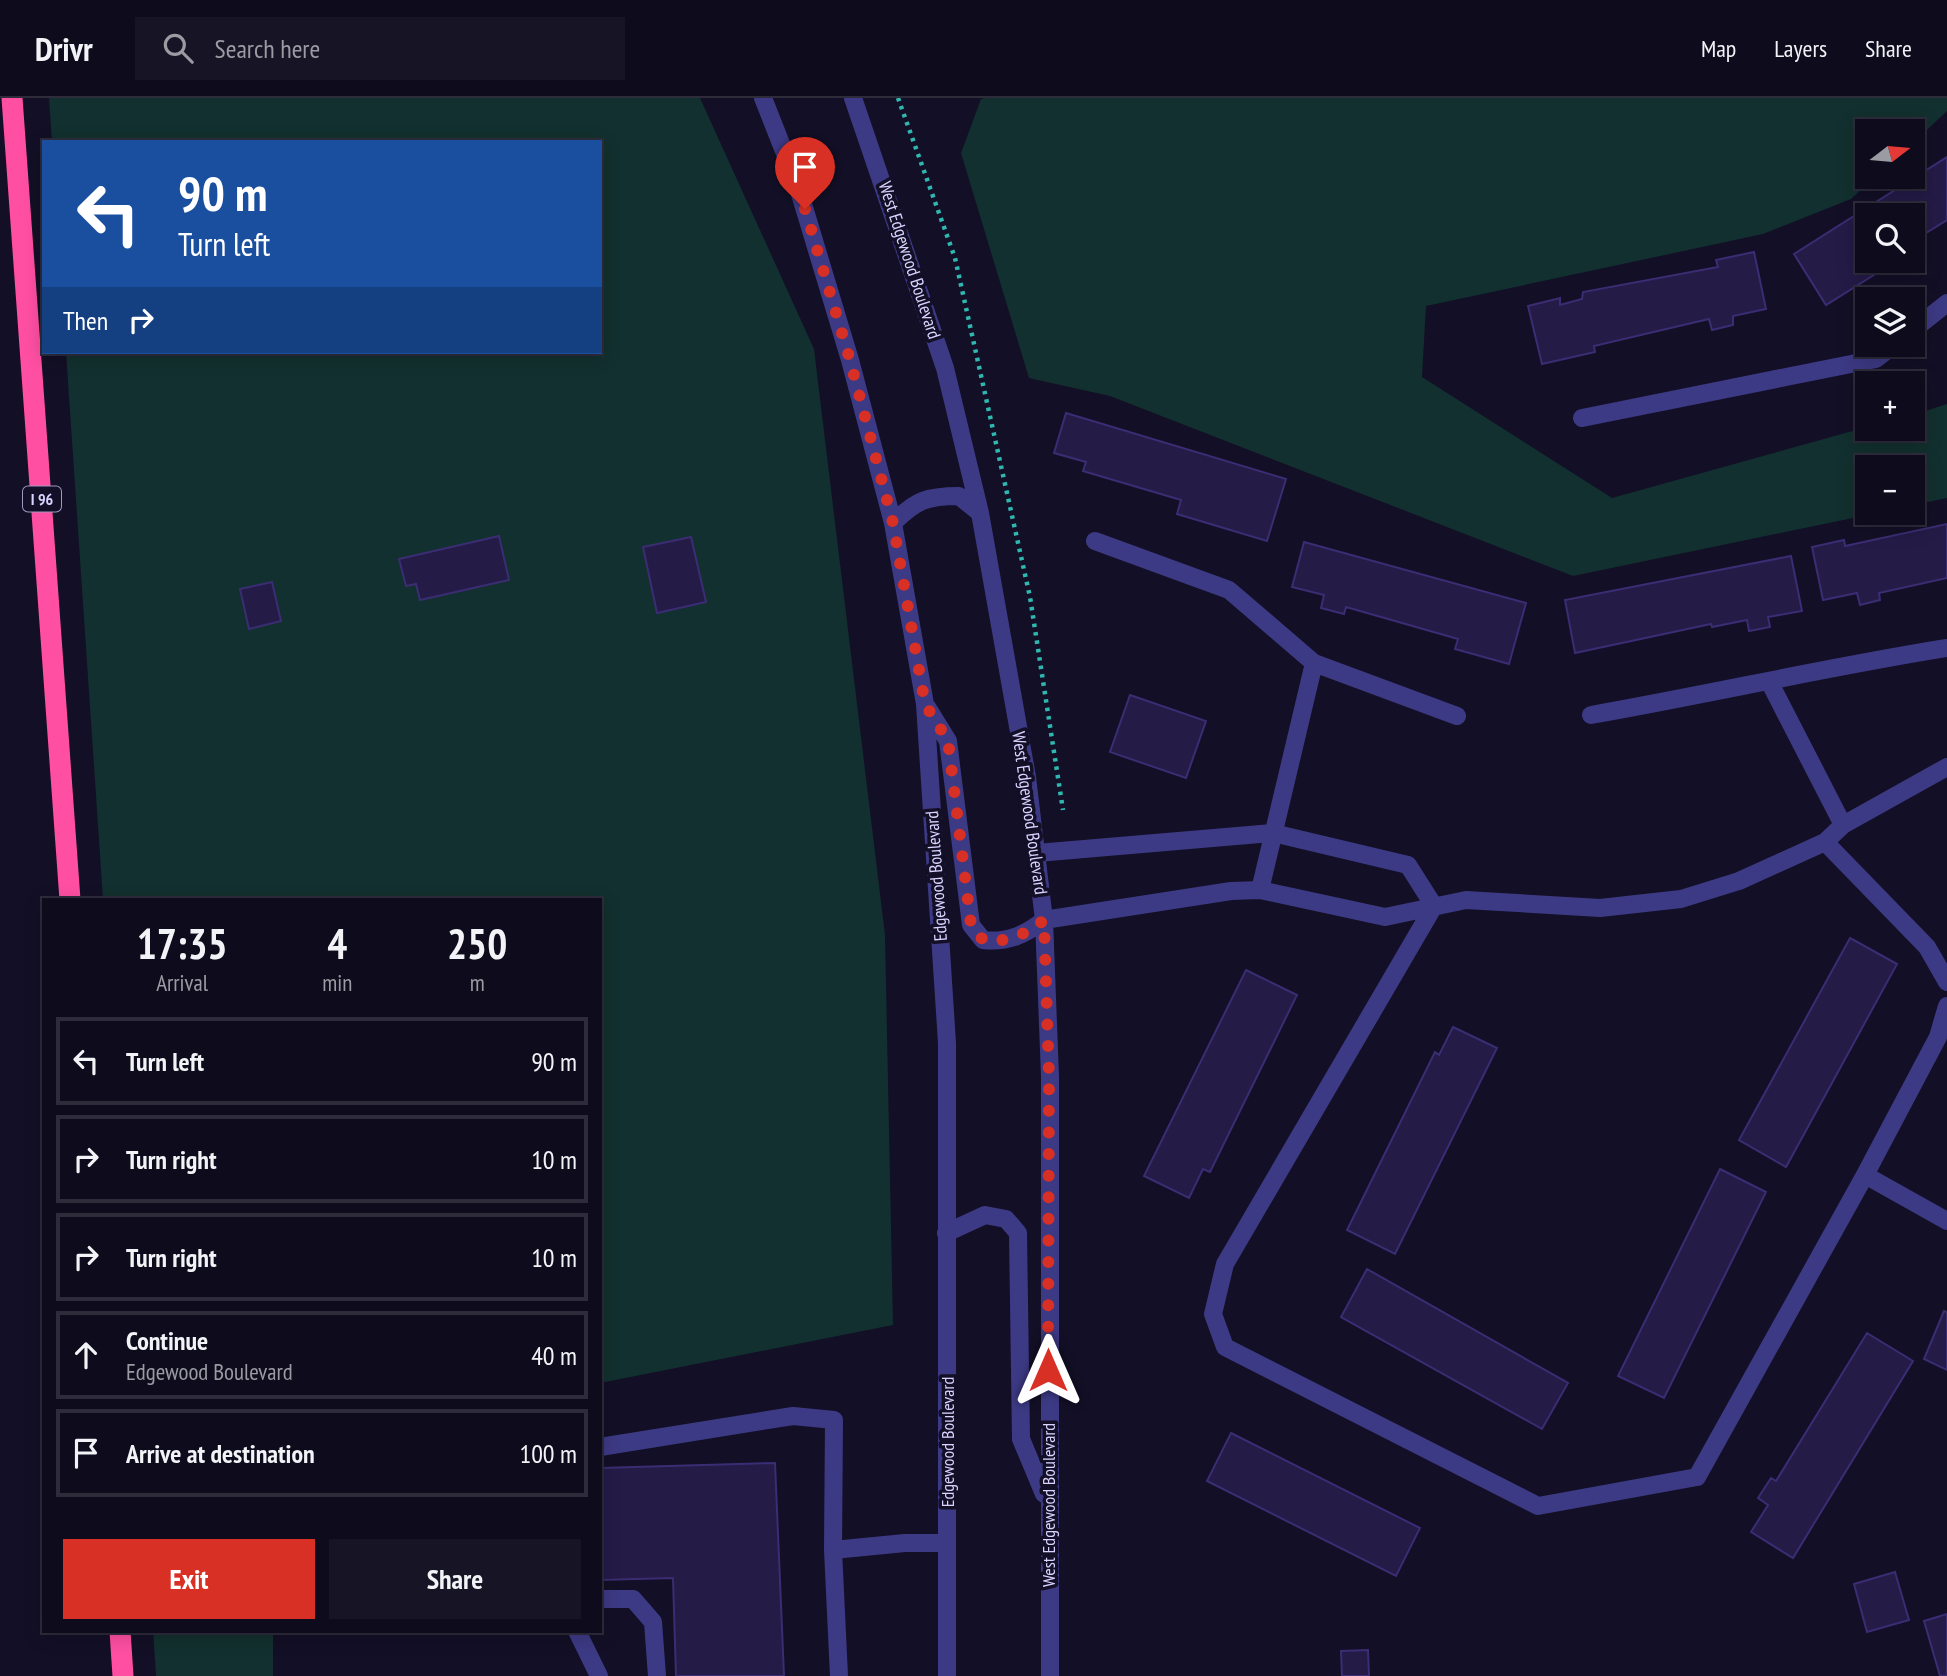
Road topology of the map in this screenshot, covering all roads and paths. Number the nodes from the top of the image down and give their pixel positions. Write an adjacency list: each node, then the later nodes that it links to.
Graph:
1 (12, 98): 23 (highway, I 96)
2 (763, 98): 9 (street, Edgewood Boulevard)
3 (853, 98): 8 (street, West Edgewood Boulevard)
4 (1947, 303): 5 (street)
5 (1925, 320)
6 (1879, 357): 7 (street)
7 (1582, 418)
8 (980, 513): 9 (street); 21 (street, West Edgewood Boulevard)
9 (893, 523): 14 (street, Edgewood Boulevard)
10 (1095, 541): 12 (street)
11 (1947, 648): 13 (street)
12 (1314, 663): 16 (street); 19 (street)
13 (1770, 683): 15 (street); 18 (street)
14 (925, 704): 25 (street); 30 (street, Edgewood Boulevard)
15 (1591, 715)
16 (1457, 716)
17 (1947, 767): 18 (street)
18 (1843, 825): 20 (street)
19 (1273, 833): 21 (street); 22 (street); 24 (street)
20 (1825, 842): 24 (street); 26 (street)
21 (1037, 853): 25 (street, West Edgewood Boulevard)
22 (1260, 890): 24 (street); 25 (street)
23 (70, 898)
24 (1434, 906): 28 (street)
25 (1044, 920): 32 (street, West Edgewood Boulevard)
26 (1947, 982)
27 (1947, 1006): 28 (street)
28 (1865, 1175): 29 (street)
29 (1947, 1221)
30 (946, 1233): 32 (street); 33 (street, Edgewood Boulevard)
31 (602, 1447): 34 (street)
32 (1048, 1504): 43 (street, West Edgewood Boulevard)
33 (947, 1542): 34 (street); 42 (street, Edgewood Boulevard)
34 (833, 1550): 41 (street)
35 (602, 1599): 40 (street)
36 (120, 1633): 38 (highway)
37 (578, 1633): 39 (street)
38 (123, 1676)
39 (599, 1676)
40 (657, 1676)
41 (839, 1676)
42 (947, 1676)
43 (1050, 1676)

